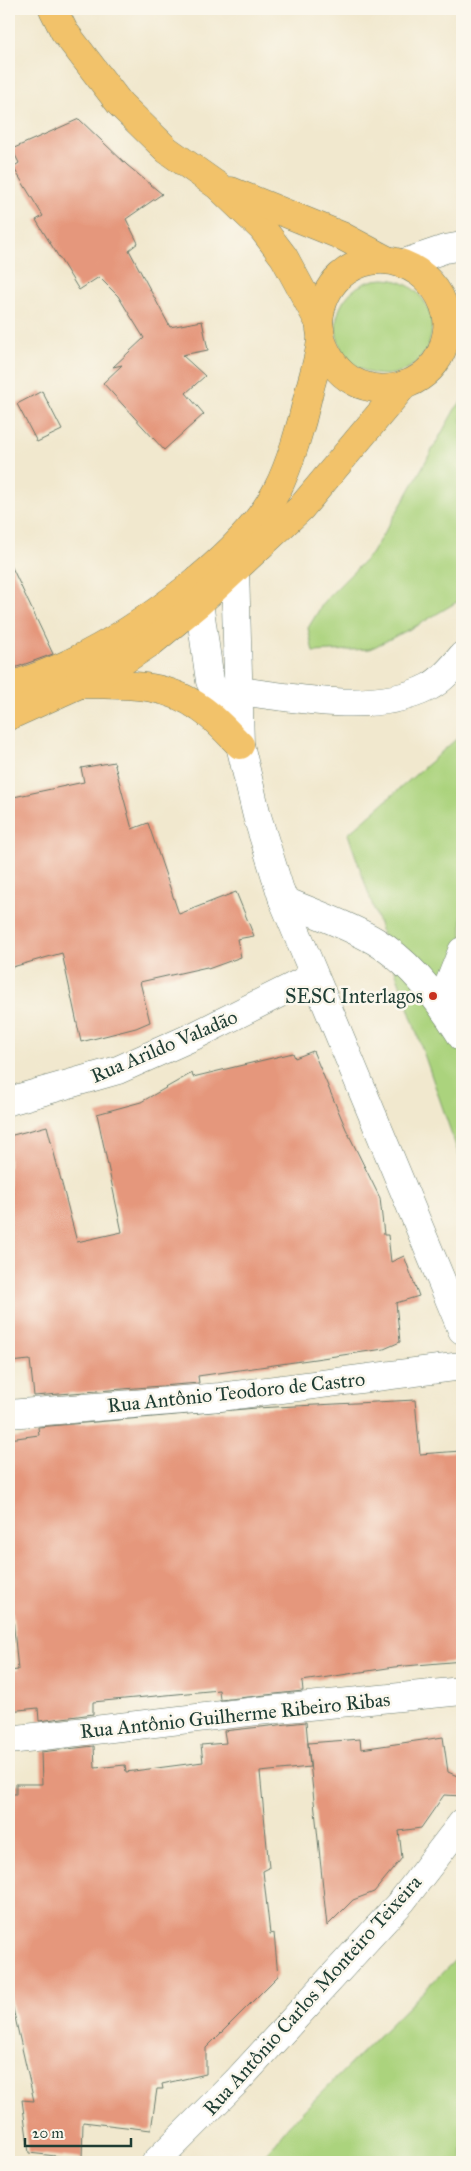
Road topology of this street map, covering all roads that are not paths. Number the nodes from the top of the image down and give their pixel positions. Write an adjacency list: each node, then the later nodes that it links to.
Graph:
1 (52, 9): 2 (main road)
2 (218, 186): 4 (main road); 5 (main road)
3 (462, 246): 4 (street)
4 (396, 262): 5 (main road); 7 (main road)
5 (320, 330): 8 (main road); 10 (main road)
6 (462, 330): 7 (street)
7 (442, 350): 8 (main road)
8 (404, 385): 9 (main road)
9 (235, 569): 10 (main road); 14 (street)
10 (197, 592): 12 (main road); 13 (main road); 16 (street)
11 (462, 656): 14 (street)
12 (80, 684): 15 (main road); 16 (main road)
13 (9, 687)
14 (239, 691): 16 (street)
15 (9, 716)
16 (240, 745): 17 (street)
17 (283, 900): 19 (street); 20 (street)
18 (462, 951): 20 (street)
19 (314, 976): 22 (street, Rua Arildo Valadão); 23 (street)
20 (442, 1004): 21 (street)
21 (462, 1037)
22 (9, 1101)
23 (462, 1330)
24 (462, 1366): 25 (street, Rua Antônio Teodoro de Castro)
25 (9, 1414)
26 (462, 1691): 27 (street, Rua Antônio Guilherme Ribeiro Ribas)
27 (9, 1740)
28 (462, 1824): 29 (street, Rua Antônio Carlos Monteiro Teixeira)
29 (156, 2162)

